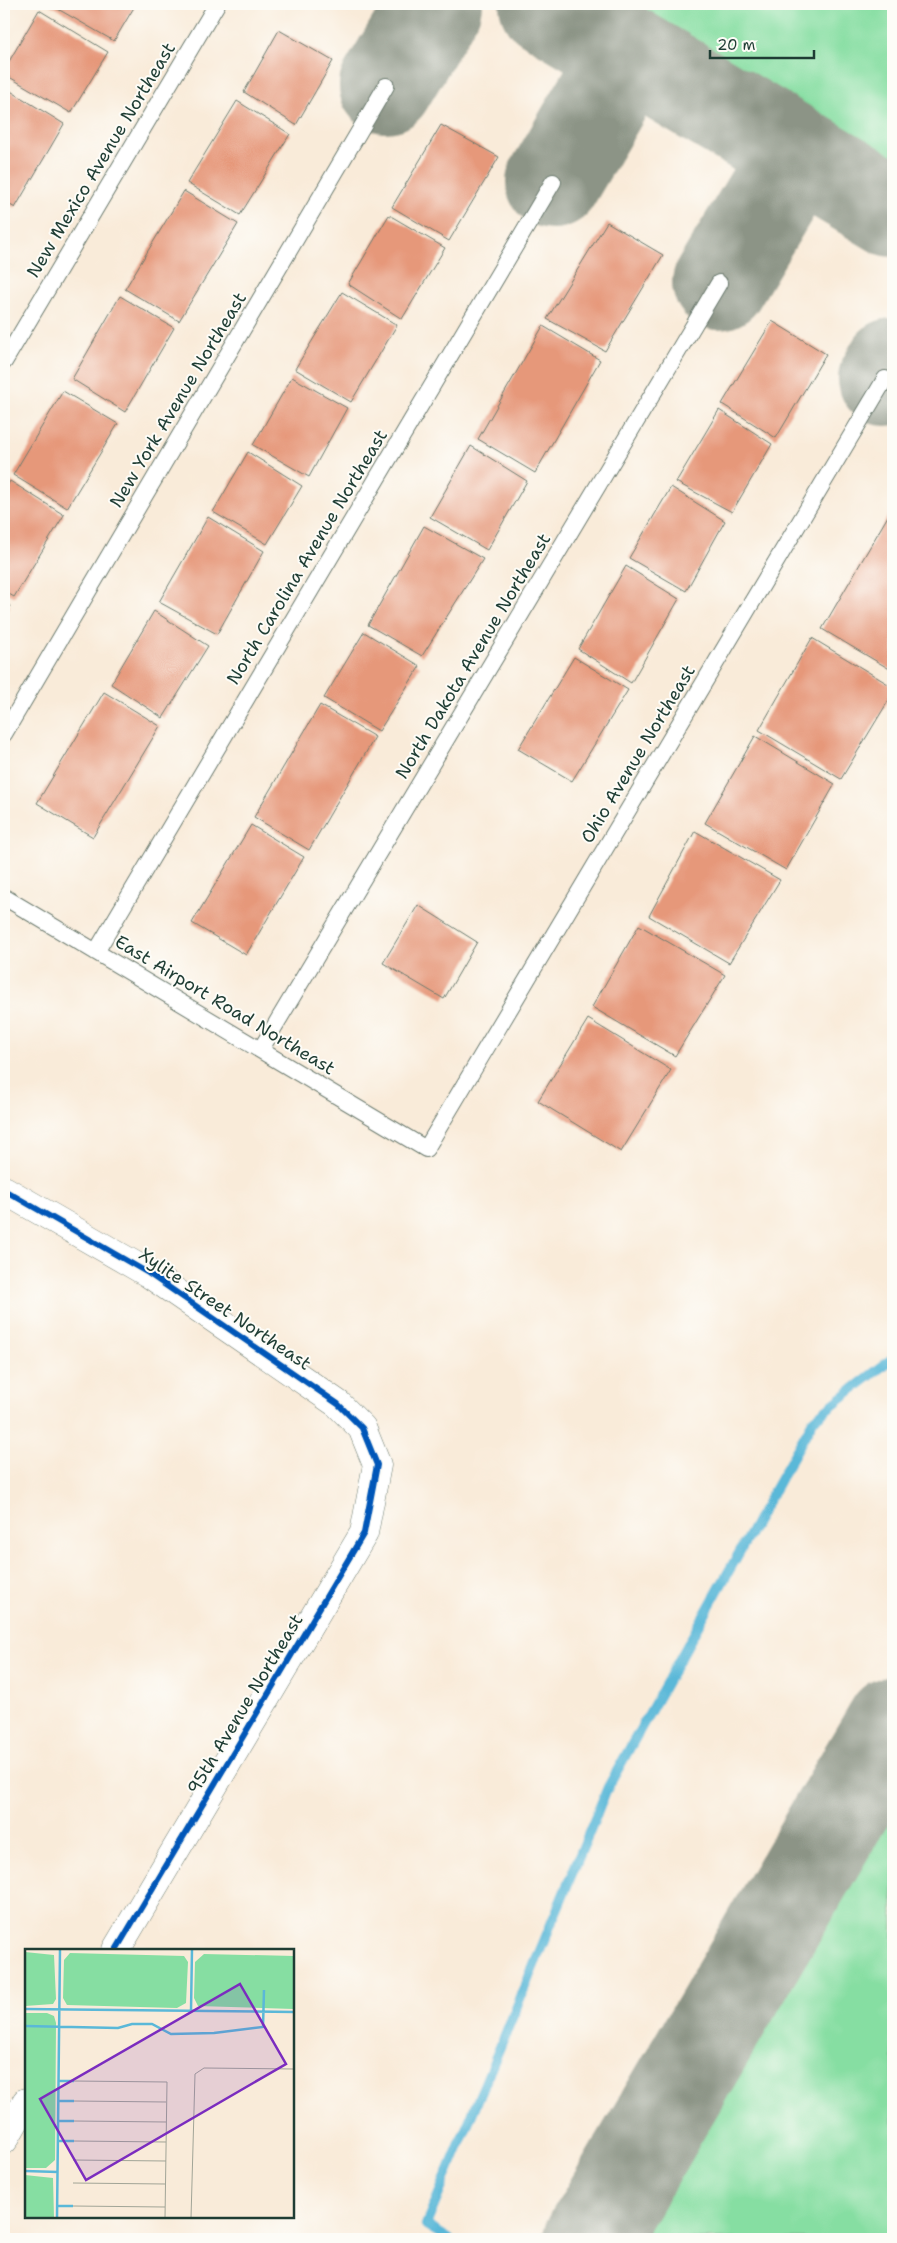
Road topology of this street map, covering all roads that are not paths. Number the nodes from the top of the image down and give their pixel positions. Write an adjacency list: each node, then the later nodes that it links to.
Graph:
1 (217, 4): 5 (lane, New Mexico Avenue Northeast)
2 (386, 86): 7 (lane, New York Avenue Northeast)
3 (552, 182): 9 (lane, North Carolina Avenue Northeast)
4 (719, 283): 10 (lane, North Dakota Avenue Northeast)
5 (4, 362)
6 (885, 379): 11 (lane, Ohio Avenue Northeast)
7 (4, 734)
8 (4, 897): 9 (lane, East Airport Road Northeast)
9 (96, 952): 10 (lane, East Airport Road Northeast)
10 (261, 1049): 11 (lane, East Airport Road Northeast)
11 (426, 1150)
12 (4, 1190): 13 (street, Xylite Street Northeast)
13 (377, 1465): 14 (street, 95th Avenue Northeast)
14 (117, 1949)
15 (25, 2104): 16 (street)
16 (4, 2140)

